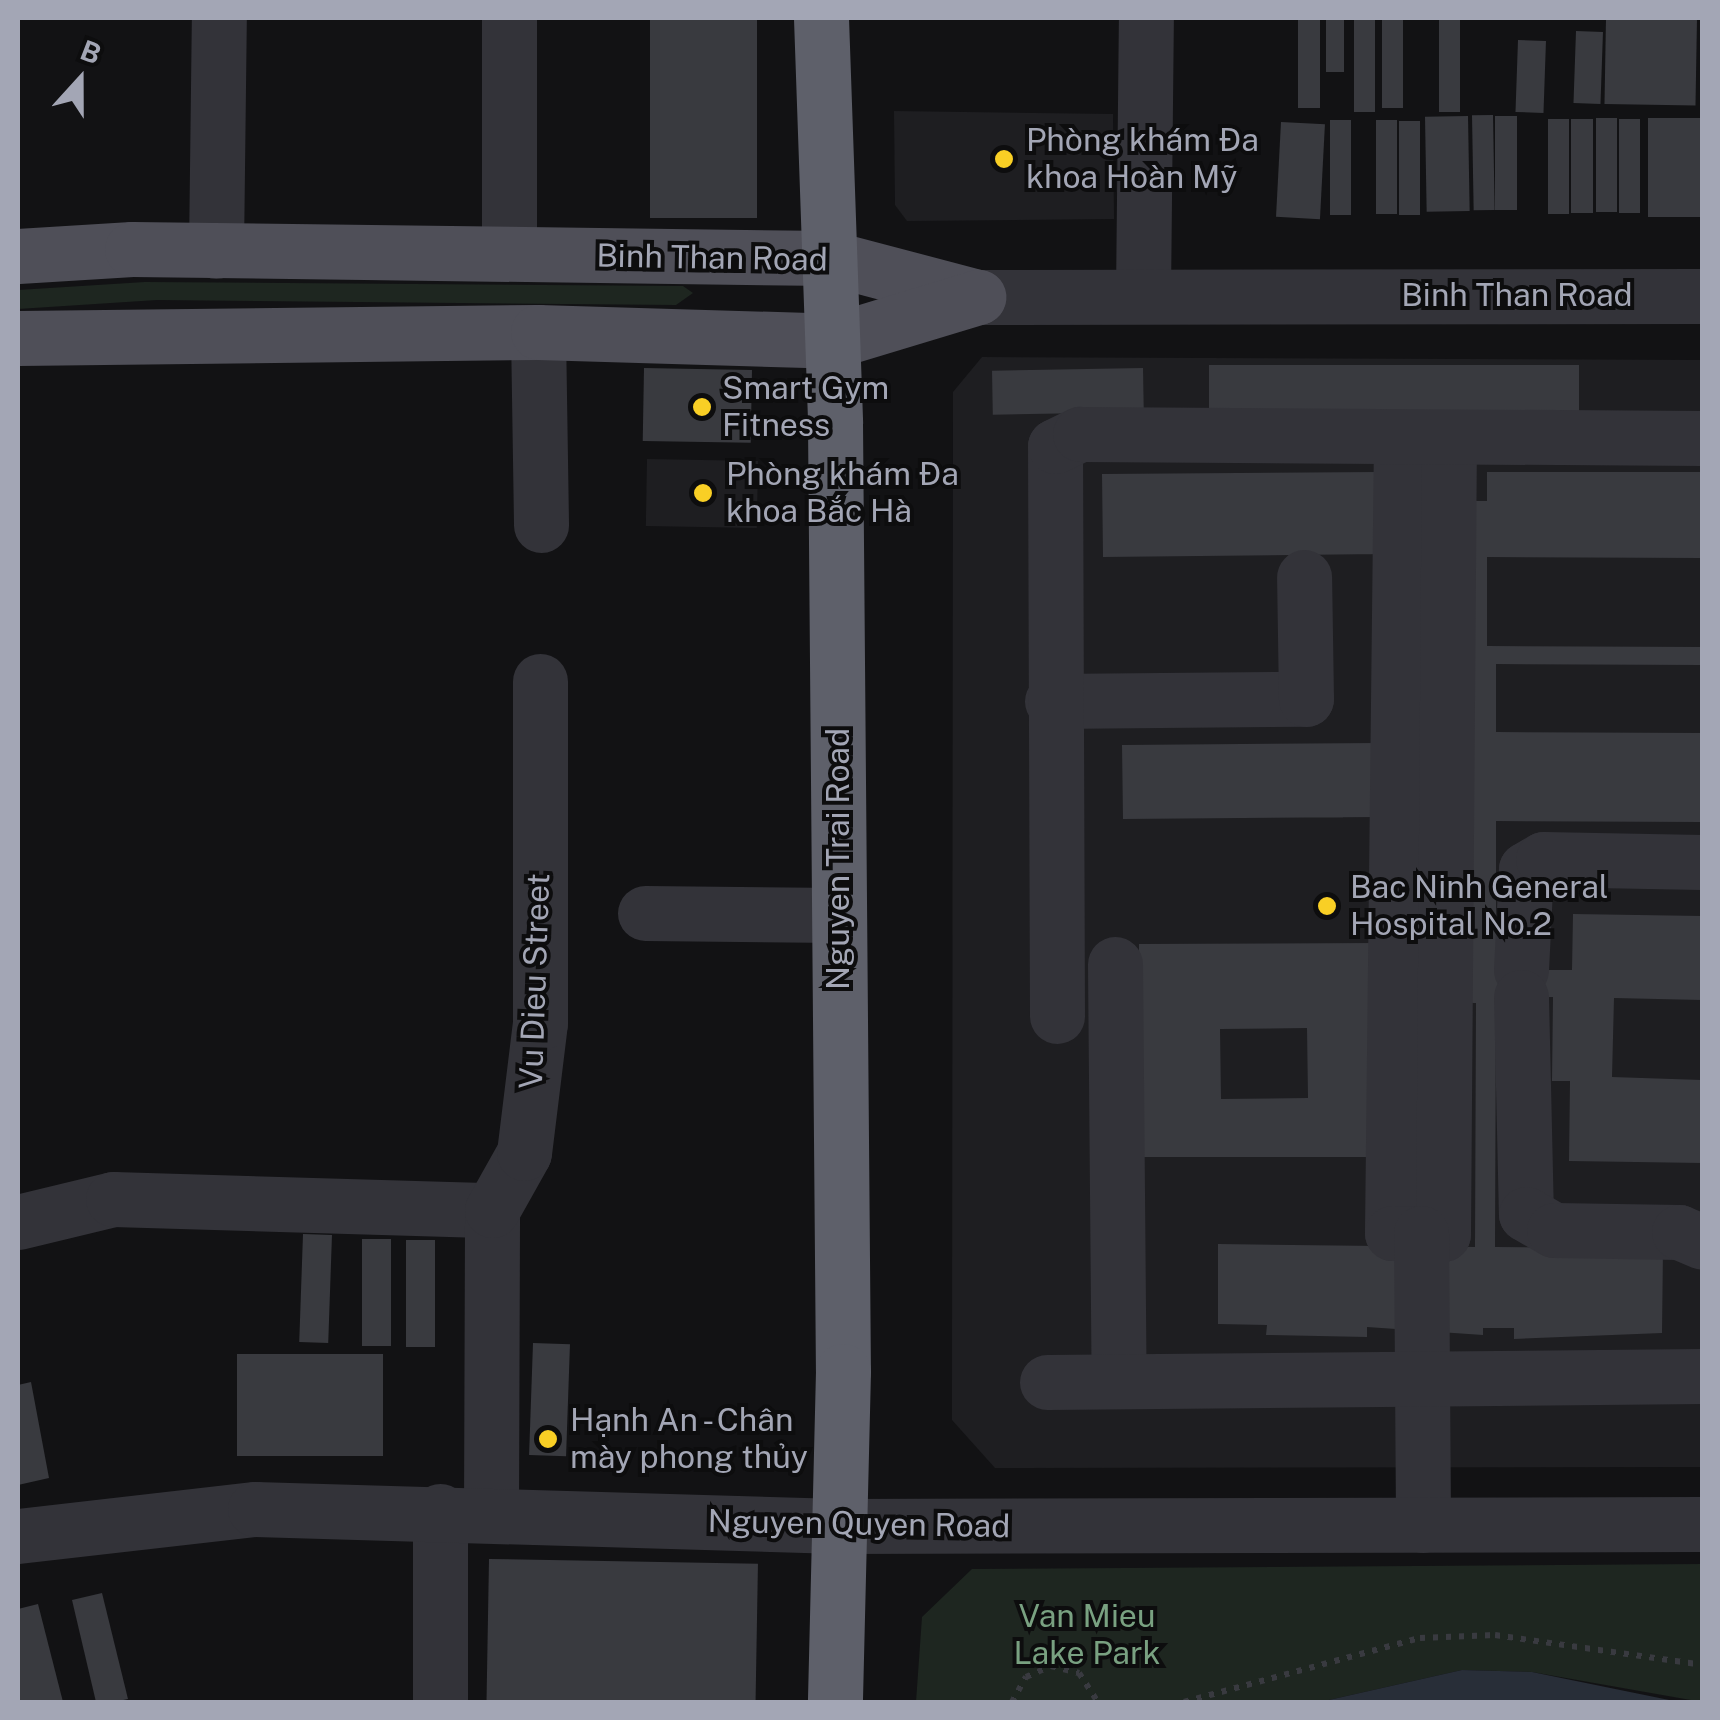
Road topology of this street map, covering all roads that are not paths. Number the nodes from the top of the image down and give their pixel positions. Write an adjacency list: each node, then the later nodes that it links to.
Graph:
1 (219, 18): 5 (street)
2 (509, 18): 6 (street)
3 (821, 18): 8 (highway, Nguyen Trai Road)
4 (1146, 18): 9 (street)
5 (216, 252): 6 (main road, Binh Than Road); 7 (main road, Binh Than Road)
6 (509, 253): 8 (main road, Binh Than Road)
7 (18, 256)
8 (830, 258): 11 (main road, Binh Than Road); 14 (highway, Nguyen Trai Road)
9 (1143, 294): 10 (street, Binh Than Road); 11 (street, Binh Than Road)
10 (1702, 296)
11 (978, 297): 14 (main road)
12 (538, 332): 13 (main road); 14 (main road); 17 (street)
13 (18, 338)
14 (833, 341): 23 (highway, Nguyen Trai Road)
15 (1425, 438): 16 (street); 20 (street); 30 (street)
16 (1702, 438)
17 (541, 525)
18 (1304, 577): 20 (street)
19 (540, 681): 26 (street, Vu Dieu Street)
20 (1052, 701): 25 (street)
21 (1702, 862): 28 (street)
22 (645, 913): 23 (street)
23 (838, 915): 36 (highway, Nguyen Trai Road)
24 (1114, 964): 31 (street)
25 (1057, 1016)
26 (492, 1210): 27 (street); 33 (street, Vu Dieu Street)
27 (18, 1222)
28 (1702, 1242)
29 (1702, 1376): 30 (street)
30 (1422, 1378): 31 (street); 34 (street)
31 (1119, 1381): 32 (street)
32 (1047, 1382)
33 (465, 1511): 36 (street, Nguyen Quyen Road); 37 (street, Nguyen Quyen Road); 38 (street, Vu Dieu Street)
34 (1424, 1524): 35 (street, Nguyen Quyen Road); 36 (street, Nguyen Quyen Road)
35 (1702, 1524)
36 (839, 1526): 39 (highway, Nguyen Trai Road)
37 (18, 1536)
38 (440, 1702)
39 (835, 1702)

